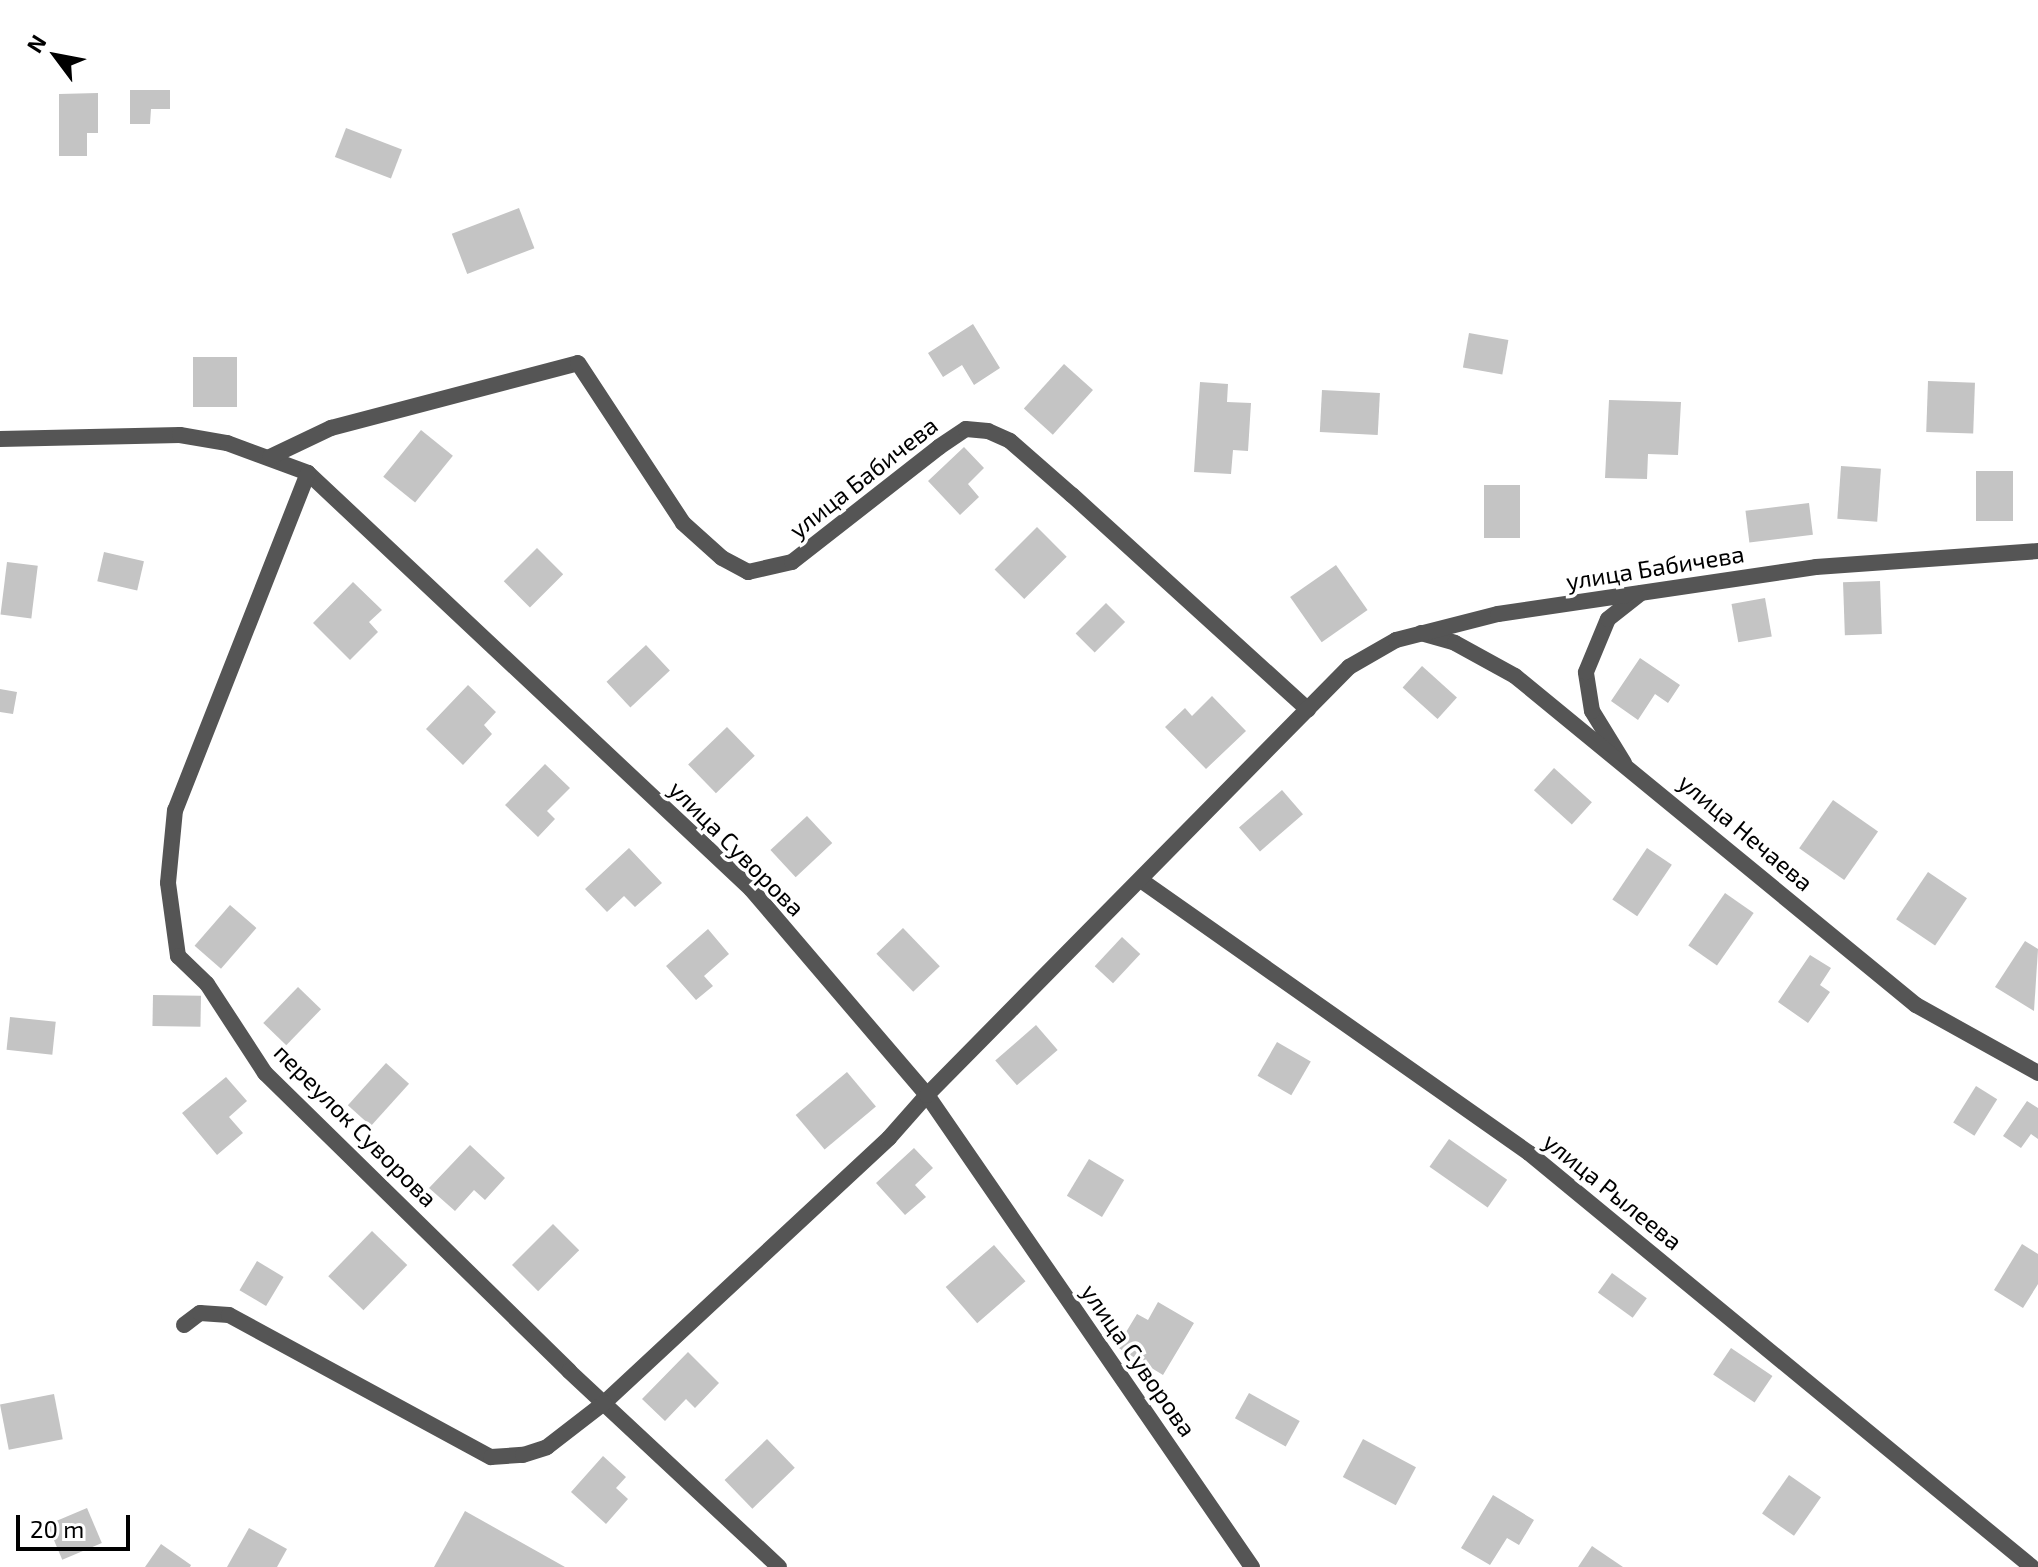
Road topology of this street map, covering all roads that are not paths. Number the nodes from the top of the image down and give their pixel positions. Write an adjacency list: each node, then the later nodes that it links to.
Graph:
1 (0, 439): 2 (street, улица Суворова)
2 (270, 457): 3 (street, улица Суворова); 7 (street, улица Бабичева)
3 (308, 473): 11 (street, улица Суворова); 13 (street, переулок Суворова)
4 (2038, 551): 5 (street, улица Бабичева)
5 (1641, 593): 6 (street, улица Бабичева); 8 (street)
6 (1421, 633): 7 (street, улица Бабичева); 8 (street, улица Нечаева)
7 (1308, 710): 9 (street, улица Бабичева)
8 (1624, 763): 10 (street, улица Нечаева)
9 (1142, 881): 11 (street, улица Бабичева); 16 (street, улица Рылеева)
10 (2038, 1073)
11 (927, 1095): 13 (street, улица Бабичева); 15 (street, улица Суворова)
12 (184, 1325): 13 (street)
13 (604, 1403): 14 (street, переулок Суворова)
14 (779, 1567)
15 (1252, 1567)
16 (2032, 1567)

